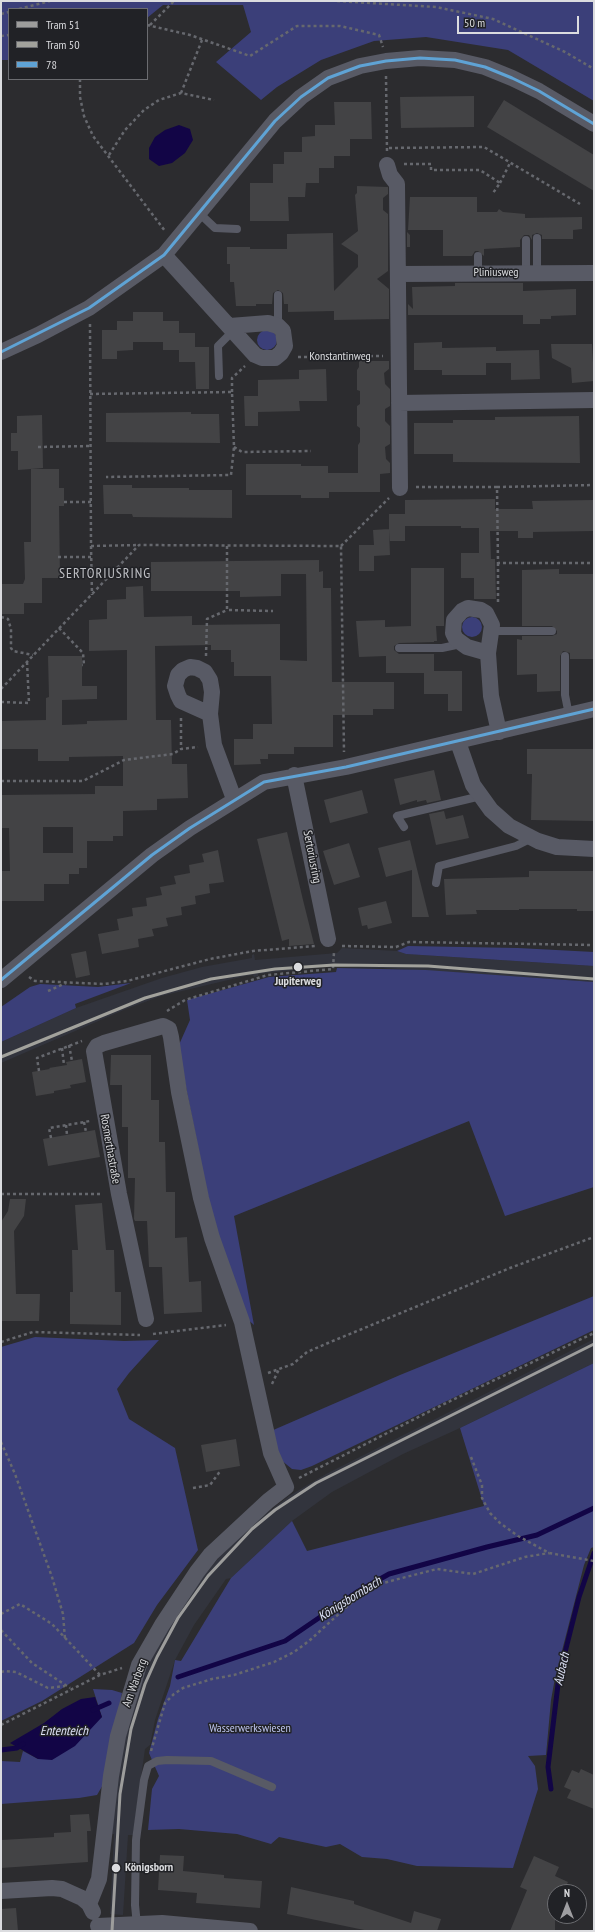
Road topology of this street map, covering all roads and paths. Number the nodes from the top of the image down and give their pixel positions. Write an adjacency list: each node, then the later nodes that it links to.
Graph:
1 (50, 1): 4 (path)
2 (174, 1): 5 (path)
3 (337, 1): 8 (path)
4 (23, 8)
5 (148, 25): 6 (path)
6 (202, 40): 7 (path); 10 (path)
7 (384, 54): 12 (street); 13 (path); 20 (street)
8 (594, 69)
9 (80, 80): 14 (path)
10 (181, 93): 11 (path); 14 (path)
11 (214, 100)
12 (594, 124)
13 (387, 148): 15 (path); 16 (path)
14 (109, 155): 24 (path)
15 (510, 163): 17 (path); 19 (path)
16 (387, 165): 17 (path); 28 (street)
17 (500, 183): 18 (path)
18 (494, 193)
19 (580, 204)
20 (198, 212): 21 (lane); 24 (street)
21 (236, 229)
22 (537, 238): 26 (lane)
23 (526, 240): 26 (lane)
24 (168, 249): 31 (street); 33 (street)
25 (478, 256): 29 (lane)
26 (531, 273): 27 (street, Pliniusweg); 29 (street, Pliniusweg)
27 (594, 273)
28 (398, 274): 29 (street, Pliniusweg); 37 (street)
29 (478, 274)
30 (278, 295): 32 (lane)
31 (89, 308): 34 (street); 40 (path)
32 (278, 326): 33 (street); 35 (street)
33 (232, 328): 36 (street); 38 (lane)
34 (1, 352)
35 (281, 353): 36 (street); 37 (path, Konstantinweg)
36 (256, 355): 39 (path)
37 (399, 356): 42 (street)
38 (219, 376)
39 (232, 392): 40 (path); 45 (path)
40 (90, 394): 43 (path)
41 (594, 400): 42 (street)
42 (399, 403): 50 (street)
43 (90, 446): 44 (path); 52 (path)
44 (38, 447)
45 (234, 447): 46 (path); 47 (path)
46 (311, 451)
47 (106, 477)
48 (594, 485): 49 (path)
49 (497, 487): 50 (path); 60 (path)
50 (400, 488): 56 (path)
51 (64, 502): 52 (path)
52 (90, 502): 54 (path)
53 (139, 545): 54 (path); 55 (path); 61 (path)
54 (91, 546): 58 (path)
55 (227, 546): 56 (path); 62 (path)
56 (341, 546): 86 (path)
57 (58, 557): 58 (path)
58 (91, 557): 61 (path)
59 (594, 562): 60 (path)
60 (498, 563): 65 (path)
61 (92, 595): 66 (path)
62 (227, 610): 63 (path); 75 (path)
63 (272, 611)
64 (1, 617): 71 (path)
65 (491, 625): 67 (lane); 68 (street); 70 (street)
66 (60, 628): 71 (path); 74 (path)
67 (552, 631)
68 (461, 644): 69 (lane); 70 (street)
69 (399, 648)
70 (488, 653): 82 (street)
71 (34, 655): 73 (path)
72 (565, 656): 81 (lane)
73 (27, 662): 76 (path); 78 (path)
74 (82, 665)
75 (205, 672): 77 (street); 80 (street)
76 (1, 689)
77 (181, 701): 80 (street); 85 (path)
78 (1, 702)
79 (594, 709): 81 (street)
80 (210, 714): 84 (street)
81 (569, 715): 82 (street)
82 (499, 732): 83 (street)
83 (458, 742): 86 (street); 89 (street)
84 (214, 745): 85 (path); 90 (street)
85 (181, 750): 88 (path)
86 (346, 767): 87 (street)
87 (294, 775): 90 (street); 95 (street, Sertoriusring)
88 (1, 781)
89 (481, 796): 91 (lane); 92 (street)
90 (234, 799): 97 (street)
91 (404, 827)
92 (532, 838): 93 (street); 94 (lane)
93 (594, 849)
94 (436, 883)
95 (331, 944): 96 (path); 99 (path); 101 (path)
96 (594, 945)
97 (1, 980)
98 (35, 981): 99 (path)
99 (66, 983): 100 (path)
100 (48, 992)
101 (165, 1019): 103 (street); 121 (street)
102 (69, 1045): 103 (path); 104 (path); 105 (path)
103 (97, 1046): 108 (street, Rosmerthastraße)
104 (62, 1048): 106 (path); 107 (path)
105 (72, 1061)
106 (64, 1065)
107 (39, 1071)
108 (105, 1118): 109 (path); 117 (street, Rosmerthastraße)
109 (84, 1122): 110 (path); 111 (path)
110 (66, 1125): 112 (path); 113 (path)
111 (86, 1132)
112 (67, 1135)
113 (51, 1138)
114 (1, 1194): 115 (path, Rosmerthastraße)
115 (102, 1194)
116 (594, 1237): 121 (path)
117 (146, 1319)
118 (52, 1333): 120 (path)
119 (594, 1333): 125 (path)
120 (1, 1342)
121 (254, 1377): 125 (street)
122 (1, 1442): 131 (path)
123 (471, 1457): 127 (path)
124 (221, 1470): 126 (path)
125 (286, 1487): 132 (street, Am Warberg)
126 (193, 1488)
127 (549, 1553): 128 (path); 138 (path)
128 (594, 1561)
129 (1, 1614): 131 (path)
130 (1, 1630): 135 (path)
131 (65, 1639): 134 (path)
132 (139, 1665): 134 (path); 141 (street, Am Warberg)
133 (1, 1672): 135 (path)
134 (100, 1675): 136 (path)
135 (66, 1686): 136 (path)
136 (70, 1689): 137 (path)
137 (1, 1725)
138 (148, 1766): 139 (lane); 143 (lane)
139 (272, 1787)
140 (1, 1890): 141 (street)
141 (89, 1904): 142 (street)
142 (98, 1928): 143 (street)
143 (137, 1928): 144 (street)
144 (250, 1931)

